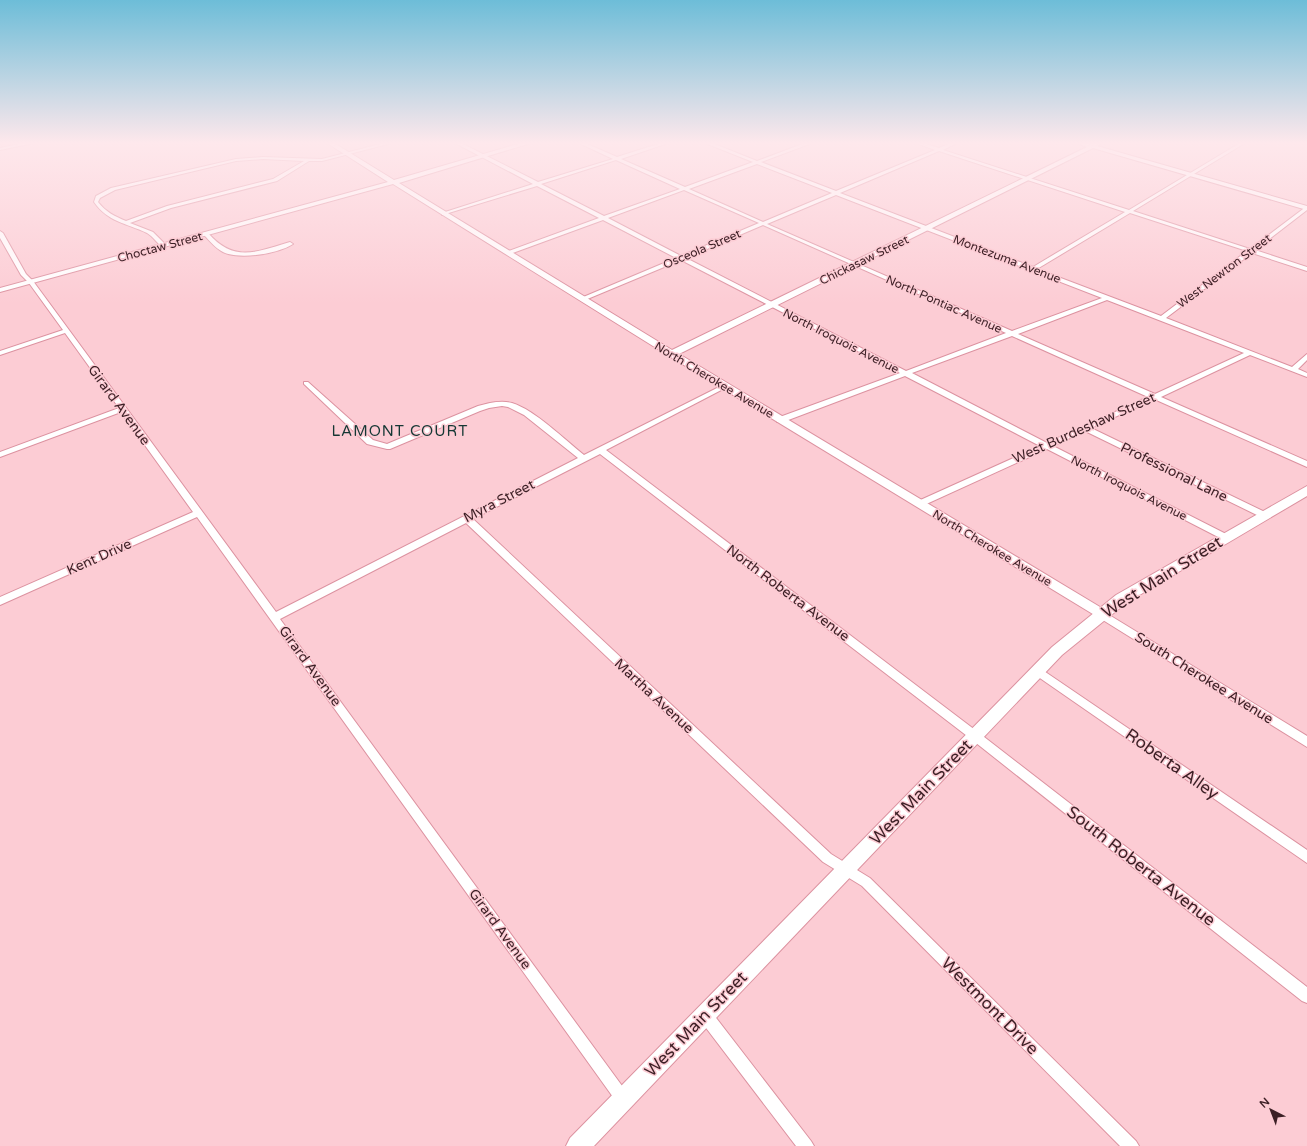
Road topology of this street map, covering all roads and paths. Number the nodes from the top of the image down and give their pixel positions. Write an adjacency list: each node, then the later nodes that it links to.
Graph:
1 (99, 196): 19 (street)
2 (210, 196): 19 (street)
3 (341, 196): 23 (street, Choctaw Street)
4 (416, 196): 17 (street, North Cherokee Avenue)
5 (500, 196): 17 (street)
6 (559, 196): 18 (street, North Iroquois Avenue)
7 (664, 196): 18 (street)
8 (701, 196): 20 (street, North Pontiac Avenue)
9 (828, 196): 20 (street, Osceola Street)
10 (845, 196): 21 (street, Montezuma Avenue)
11 (993, 196): 21 (street, Chickasaw Street)
12 (1082, 196): 16 (street)
13 (1156, 196): 16 (street)
14 (1267, 196): 15 (street)
15 (1307, 208): 26 (street, West Newton Street)
16 (1130, 212): 26 (street); 30 (street)
17 (444, 214): 27 (street, North Cherokee Avenue)
18 (602, 219): 27 (street); 28 (street, North Iroquois Avenue)
19 (125, 222): 25 (street)
20 (762, 224): 28 (street, Osceola Street); 29 (street, North Pontiac Avenue)
21 (927, 229): 29 (street, Chickasaw Street); 30 (street, Montezuma Avenue)
22 (0, 233): 32 (street, Girard Avenue)
23 (206, 234): 24 (street); 25 (street, Choctaw Street)
24 (290, 244)
25 (164, 246): 32 (street, Choctaw Street)
26 (1251, 250): 31 (street); 37 (street, West Newton Street)
27 (508, 253): 35 (street, North Cherokee Avenue)
28 (680, 258): 35 (street, Osceola Street); 36 (street, North Iroquois Avenue)
29 (854, 264): 36 (street, Chickasaw Street); 39 (street, North Pontiac Avenue)
30 (1033, 269): 34 (street, Montezuma Avenue)
31 (1307, 269)
32 (31, 282): 33 (street, Choctaw Street); 38 (street, Girard Avenue)
33 (0, 290)
34 (1107, 298): 37 (street, Montezuma Avenue); 39 (street)
35 (583, 299): 42 (street, North Cherokee Avenue)
36 (772, 305): 42 (street, Chickasaw Street); 45 (street, North Iroquois Avenue)
37 (1161, 319): 41 (street, Montezuma Avenue)
38 (66, 331): 40 (street); 50 (street, Girard Avenue)
39 (1012, 334): 45 (street); 49 (street, North Pontiac Avenue)
40 (0, 353)
41 (1250, 353): 44 (street, Montezuma Avenue); 49 (street, West Burdeshaw Street)
42 (672, 354): 48 (street, North Cherokee Avenue)
43 (1307, 356): 44 (street)
44 (1293, 370): 46 (street, Montezuma Avenue)
45 (905, 374): 51 (street); 53 (street, North Iroquois Avenue)
46 (1307, 375)
47 (306, 383): 56 (street)
48 (725, 386): 51 (street, North Cherokee Avenue); 54 (street, Myra Street)
49 (1155, 396): 52 (street, West Burdeshaw Street); 57 (street, North Pontiac Avenue)
50 (123, 410): 55 (street); 60 (street, Girard Avenue)
51 (780, 420): 59 (street, North Cherokee Avenue)
52 (1084, 428): 53 (street, West Burdeshaw Street); 61 (street, Professional Lane)
53 (1046, 446): 59 (street, West Burdeshaw Street); 63 (street, North Iroquois Avenue)
54 (600, 450): 56 (street, Myra Street); 68 (street, North Roberta Avenue)
55 (0, 455)
56 (584, 458): 62 (street, Myra Street)
57 (1307, 464)
58 (1307, 490): 61 (main road, West Main Street)
59 (919, 504): 65 (street, North Cherokee Avenue)
60 (198, 513): 64 (street, Kent Drive); 66 (street, Girard Avenue)
61 (1264, 515): 63 (main road, West Main Street)
62 (466, 518): 66 (street, Myra Street); 71 (street, Martha Avenue)
63 (1225, 537): 65 (main road, West Main Street)
64 (0, 601)
65 (1101, 614): 67 (main road, West Main Street); 69 (street, South Cherokee Avenue)
66 (274, 617): 74 (street, Girard Avenue)
67 (1038, 671): 68 (main road, West Main Street); 70 (street, Roberta Alley)
68 (975, 736): 71 (main road, West Main Street); 72 (street, South Roberta Avenue)
69 (1307, 742)
70 (1307, 857)
71 (846, 870): 73 (main road, West Main Street); 77 (street, Westmont Drive)
72 (1307, 996)
73 (705, 1015): 74 (main road, West Main Street); 76 (street)
74 (623, 1099): 75 (main road, West Main Street)
75 (578, 1146)
76 (806, 1146)
77 (1131, 1146)

